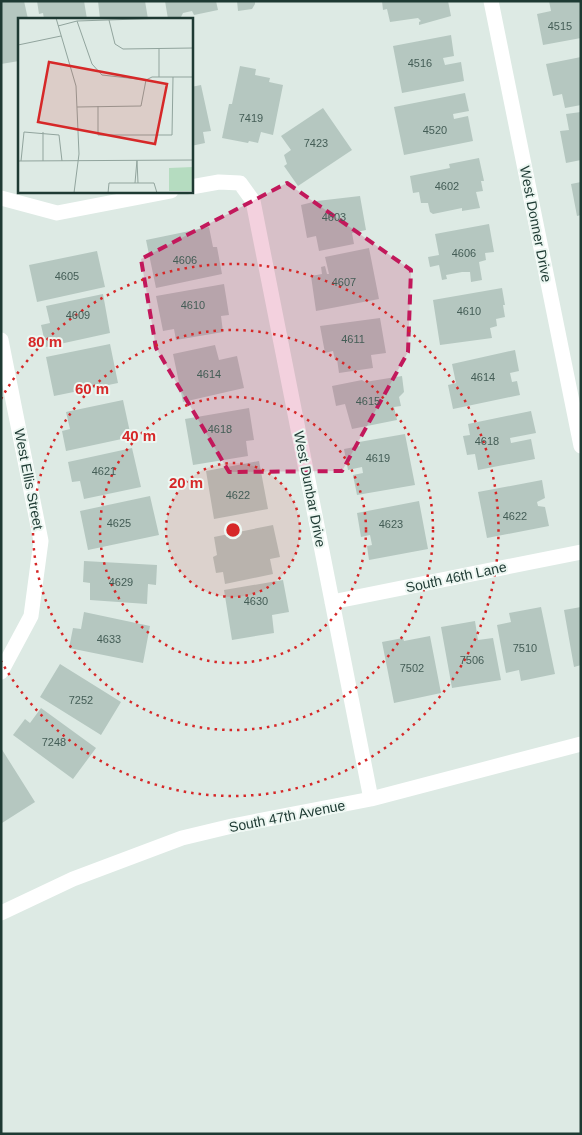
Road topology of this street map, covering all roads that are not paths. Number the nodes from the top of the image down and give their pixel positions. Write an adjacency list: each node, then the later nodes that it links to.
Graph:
1 (491, 1): 6 (street, West Donner Drive)
2 (192, 188): 8 (street, West Dunbar Drive)
3 (166, 192): 4 (street)
4 (1, 198)
5 (1, 340): 9 (street, West Ellis Street)
6 (581, 446)
7 (581, 552): 8 (street, South 46th Lane)
8 (332, 602): 11 (street, West Dunbar Drive)
9 (1, 672)
10 (581, 744): 11 (street, South 47th Avenue)
11 (371, 799): 12 (street, South 47th Avenue)
12 (1, 913)

